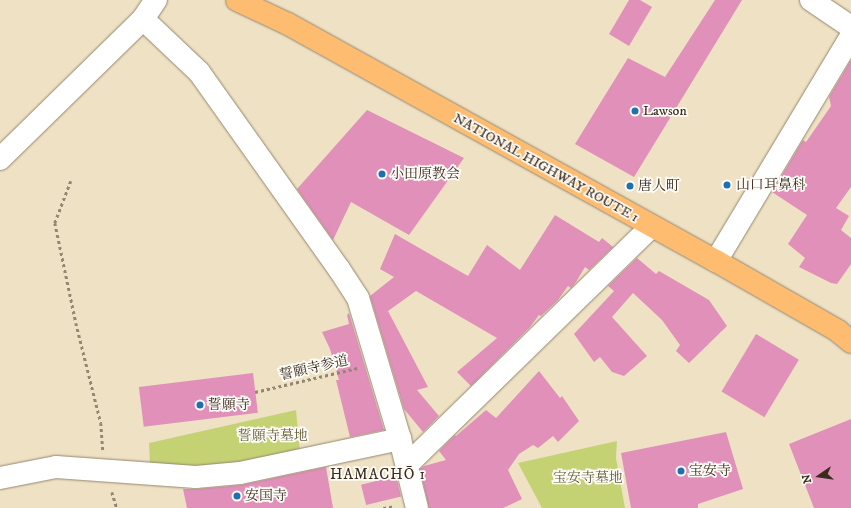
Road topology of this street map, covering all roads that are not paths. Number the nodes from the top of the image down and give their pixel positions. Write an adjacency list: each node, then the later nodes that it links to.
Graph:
1 (156, 0): 4 (street)
2 (237, 0): 8 (highway, NATIONAL HIGHWAY ROUTE 1)
3 (823, 4): 5 (street)
4 (143, 19): 7 (street); 11 (street)
5 (851, 27)
6 (851, 36): 9 (street)
7 (0, 159)
8 (652, 226): 9 (highway, NATIONAL HIGHWAY ROUTE 1); 12 (street)
9 (716, 261): 10 (highway, NATIONAL HIGHWAY ROUTE 1)
10 (851, 342)
11 (400, 439): 12 (street); 13 (street)
12 (407, 465): 14 (street)
13 (0, 478)
14 (417, 508)

